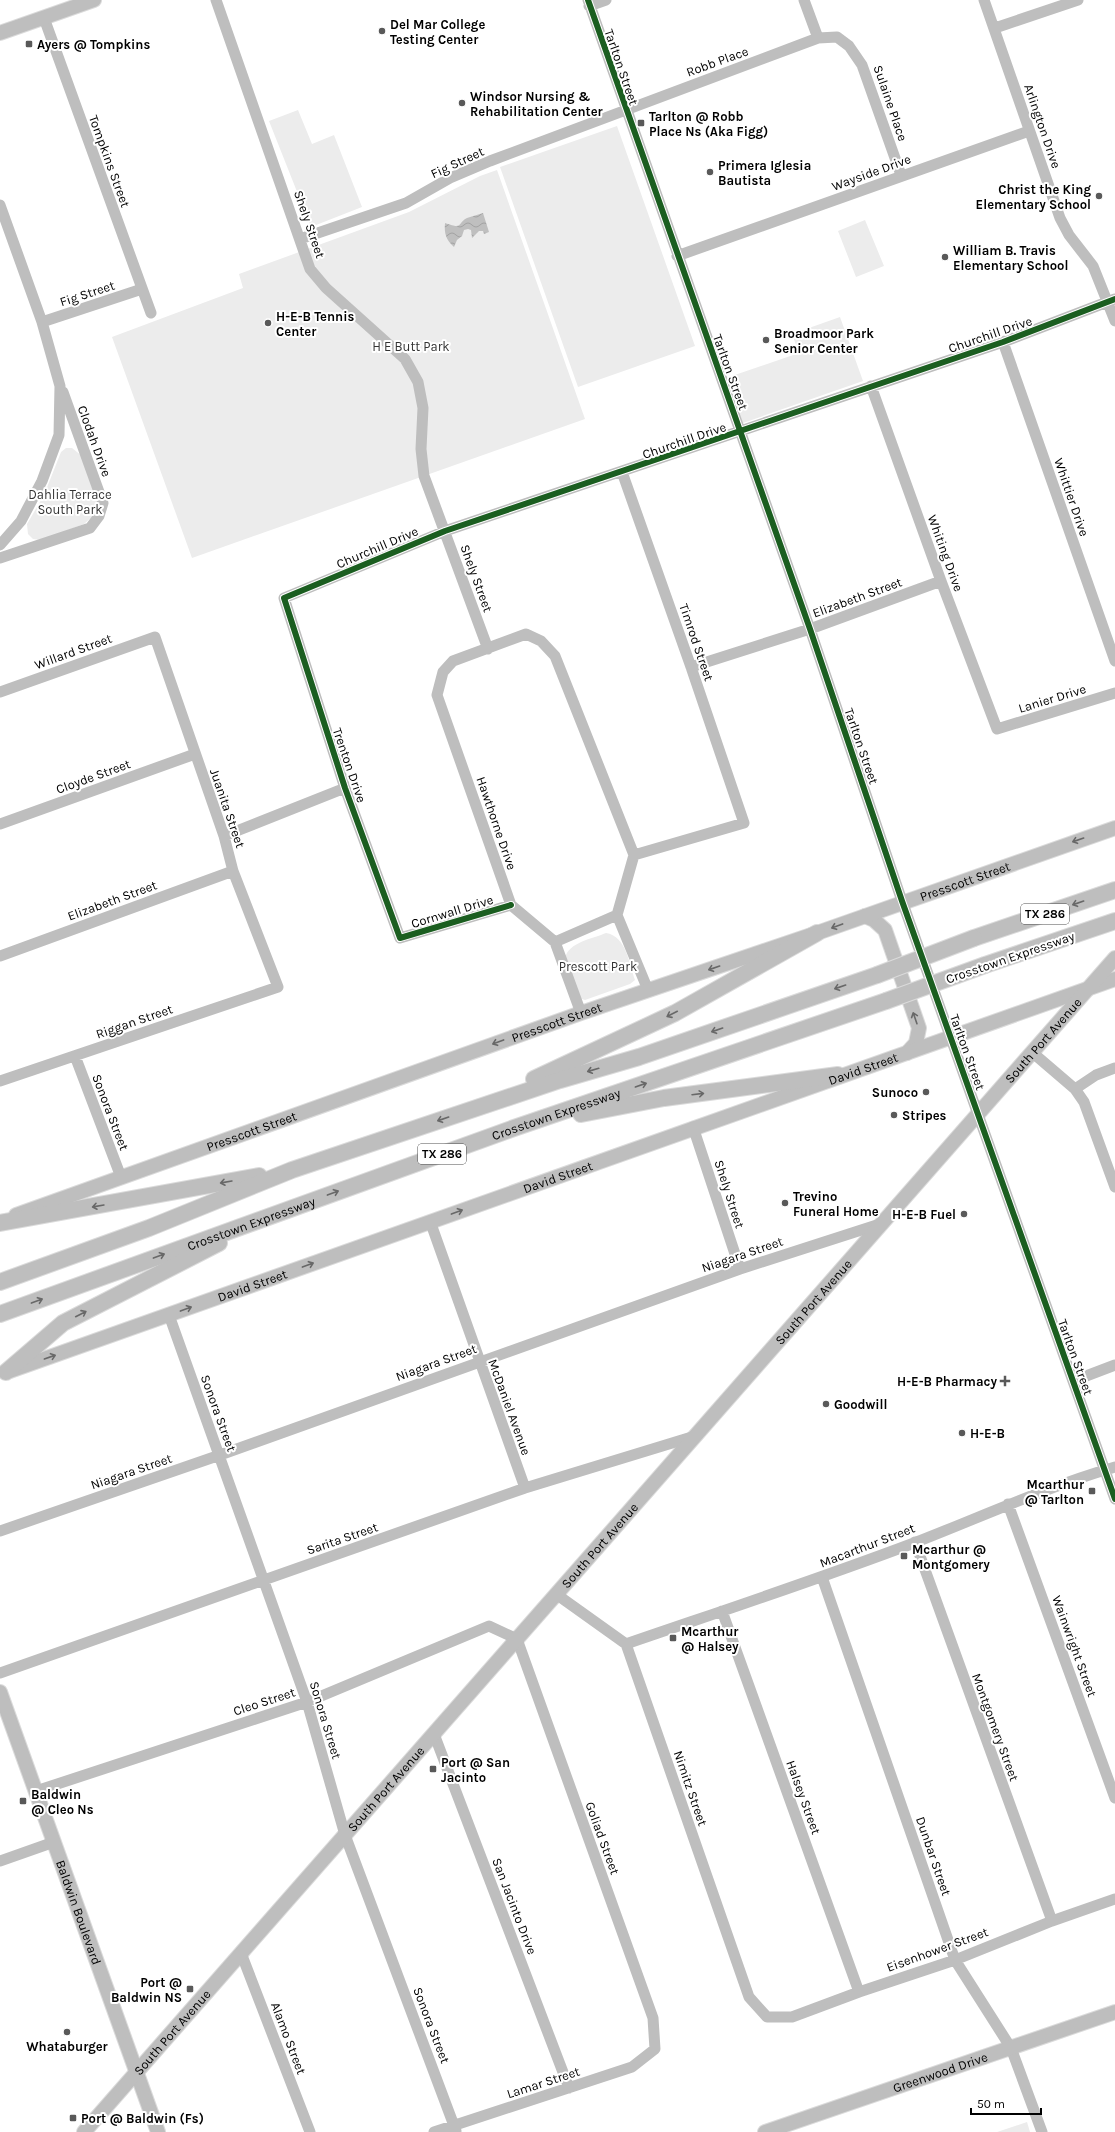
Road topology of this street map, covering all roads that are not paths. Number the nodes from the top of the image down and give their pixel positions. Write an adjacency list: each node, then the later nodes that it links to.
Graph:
1 (94, 0): 8 (main road)
2 (216, 0): 16 (street, Shely Street)
3 (606, 0): 7 (street)
4 (804, 0): 11 (street)
5 (984, 0): 9 (street, Arlington Drive)
6 (1078, 0): 9 (street)
7 (588, 3): 12 (street, Tarlton Street)
8 (44, 18): 10 (main road); 18 (street, Tompkins Street)
9 (995, 28): 13 (street, Arlington Drive)
10 (0, 34)
11 (818, 38): 12 (street, Robb Place); 14 (street, Sulaine Place)
12 (626, 110): 16 (street, Fig Street); 17 (street, Tarlton Street)
13 (1029, 130): 14 (street, Wayside Drive); 19 (street, Arlington Drive)
14 (901, 175): 17 (street, Wayside Drive)
15 (0, 205): 22 (street, Clodah Drive)
16 (300, 239): 28 (street, Shely Street)
17 (677, 256): 26 (street, Tarlton Street)
18 (142, 289): 20 (street, Tompkins Street); 22 (street, Fig Street)
19 (1112, 300): 21 (street, Arlington Drive); 23 (street, Churchill Drive)
20 (151, 313)
21 (1115, 321)
22 (42, 322): 24 (street, Clodah Drive)
23 (1003, 342): 25 (street, Churchill Drive); 36 (street, Whittier Drive)
24 (60, 386): 29 (street, Clodah Drive); 30 (street, Clodah Drive)
25 (871, 386): 26 (street, Churchill Drive); 31 (street, Whiting Drive)
26 (740, 432): 27 (street, Churchill Drive); 33 (street, Tarlton Street)
27 (622, 472): 28 (street, Churchill Drive); 37 (street, Timrod Street)
28 (445, 531): 32 (street, Churchill Drive); 35 (street, Shely Street)
29 (0, 545)
30 (0, 558)
31 (941, 581): 33 (street, Elizabeth Street); 40 (street, Whiting Drive)
32 (284, 598): 42 (street, Trenton Drive)
33 (810, 629): 37 (street, Elizabeth Street); 49 (street, Tarlton Street)
34 (155, 636): 38 (street, Willard Street); 41 (street, Juanita Street)
35 (488, 649): 46 (street); 50 (street, Hawthorne Drive)
36 (1115, 661)
37 (691, 667): 46 (street, Timrod Street)
38 (0, 692)
39 (1115, 693): 40 (street, Lanier Drive)
40 (997, 729)
41 (195, 754): 43 (street, Cloyde Street); 45 (street, Juanita Street)
42 (345, 788): 45 (street); 55 (street, Trenton Drive)
43 (0, 824)
44 (1115, 828): 49 (main road, Presscott Street, one-way to 49)
45 (224, 836): 47 (street, Juanita Street)
46 (634, 855): 51 (street)
47 (233, 871): 57 (street, Elizabeth Street); 60 (street, Juanita Street)
48 (1115, 890): 72 (highway, TX 286, one-way to 72, bridge)
49 (902, 901): 52 (main road, Presscott Street); 64 (street, Tarlton Street)
50 (511, 905): 55 (street, Cornwall Drive); 56 (street)
51 (617, 915): 56 (street); 62 (street)
52 (865, 916): 54 (main road, Presscott Street, one-way to 54); 66 (main road, one-way to 52)
53 (1115, 921): 74 (highway, Crosstown Expressway / TX 286, one-way to 53, bridge)
54 (817, 933): 62 (main road, Presscott Street, one-way to 62); 72 (highway, one-way to 72)
55 (400, 938)
56 (555, 942): 63 (street)
57 (0, 956)
58 (1115, 958): 61 (main road, South Port Avenue)
59 (1115, 979): 61 (main road, David Street)
60 (278, 987): 67 (street, Riggan Street)
61 (1088, 988): 64 (main road, David Street); 65 (main road, South Port Avenue)
62 (648, 990): 63 (main road, Presscott Street)
63 (581, 1013): 77 (main road, Presscott Street, one-way to 77)
64 (952, 1038): 66 (main road, David Street); 73 (street, Tarlton Street)
65 (1033, 1052): 71 (street); 73 (main road, South Port Avenue)
66 (908, 1053): 69 (main road, David Street)
67 (76, 1056): 70 (street, Riggan Street); 77 (street, Sonora Street)
68 (1115, 1068): 71 (street)
69 (838, 1075): 74 (highway, one-way to 69); 75 (main road, David Street)
70 (0, 1082)
71 (1075, 1089): 78 (street)
72 (465, 1112): 76 (highway, TX 286, one-way to 76)
73 (979, 1114): 82 (main road, South Port Avenue); 90 (street, Tarlton Street)
74 (522, 1126): 79 (highway, Crosstown Expressway / TX 286, one-way to 74)
75 (693, 1127): 80 (main road, David Street, one-way to 75); 83 (street, Shely Street)
76 (292, 1170): 81 (highway, one-way to 81); 84 (highway, TX 286)
77 (121, 1177): 81 (main road, Presscott Street)
78 (1115, 1187)
79 (283, 1211): 85 (highway, Crosstown Expressway / TX 286, one-way to 79); 89 (highway, one-way to 79)
80 (430, 1221): 86 (main road, David Street, one-way to 80); 87 (street, McDaniel Avenue)
81 (0, 1222)
82 (883, 1223): 83 (street, Niagara Street); 91 (main road, South Port Avenue)
83 (740, 1270): 87 (street, Niagara Street)
84 (0, 1282)
85 (0, 1314)
86 (169, 1315): 89 (main road, David Street, one-way to 86); 92 (street, Sonora Street)
87 (479, 1362): 92 (street, Niagara Street); 94 (street, McDaniel Avenue)
88 (1115, 1365): 90 (street)
89 (3, 1373)
90 (1073, 1381): 93 (street, Tarlton Street)
91 (695, 1436): 94 (street, Sarita Street); 101 (main road, South Port Avenue)
92 (220, 1455): 97 (street, Niagara Street); 100 (street, Sonora Street)
93 (1110, 1468): 95 (street, Tarlton Street); 96 (street, Macarthur Street)
94 (525, 1488): 100 (street, Sarita Street)
95 (1115, 1499)
96 (1008, 1504): 98 (street, Macarthur Street); 110 (street, Wainwright Street)
97 (0, 1531)
98 (915, 1542): 99 (street, Macarthur Street); 115 (street, Montgomery Street)
99 (822, 1577): 102 (street, Macarthur Street); 117 (street, Dunbar Street)
100 (265, 1580): 105 (street, Sarita Street); 107 (street, Sonora Street)
101 (556, 1594): 103 (main road, South Port Avenue); 104 (street)
102 (722, 1611): 104 (street, Macarthur Street); 118 (street, Halsey Street)
103 (517, 1639): 107 (street, Cleo Street); 108 (main road, South Port Avenue); 122 (street, Goliad Street)
104 (626, 1644): 120 (street, Nimitz Street)
105 (0, 1673)
106 (0, 1692): 109 (main road, Baldwin Boulevard)
107 (307, 1702): 109 (street, Cleo Street); 111 (street, Sonora Street)
108 (434, 1734): 111 (main road, South Port Avenue); 124 (street, San Jacinto Drive)
109 (36, 1791): 112 (main road, Baldwin Boulevard)
110 (1115, 1798)
111 (345, 1835): 116 (main road, South Port Avenue); 125 (street, Sonora Street)
112 (54, 1842): 113 (street); 123 (main road, Baldwin Boulevard)
113 (0, 1861)
114 (1115, 1899): 115 (street, Eisenhower Street)
115 (1052, 1921): 117 (street, Eisenhower Street)
116 (241, 1953): 123 (main road, South Port Avenue); 128 (street, Alamo Street)
117 (955, 1960): 118 (street, Eisenhower Street); 121 (street, Dunbar Street)
118 (859, 1992): 120 (street, Eisenhower Street)
119 (1115, 2012): 121 (main road, Greenwood Drive)
120 (767, 2017)
121 (1011, 2048): 130 (main road, Greenwood Drive); 131 (street, Dunbar Street)
122 (655, 2049): 124 (street, Lamar Street)
123 (137, 2072): 126 (main road, South Port Avenue); 127 (main road, Baldwin Boulevard)
124 (569, 2088): 125 (street, Lamar Street)
125 (456, 2129): 129 (street, Lamar Street)
126 (84, 2132)
127 (158, 2132)
128 (310, 2132)
129 (434, 2132)
130 (765, 2132)
131 (1042, 2132)

